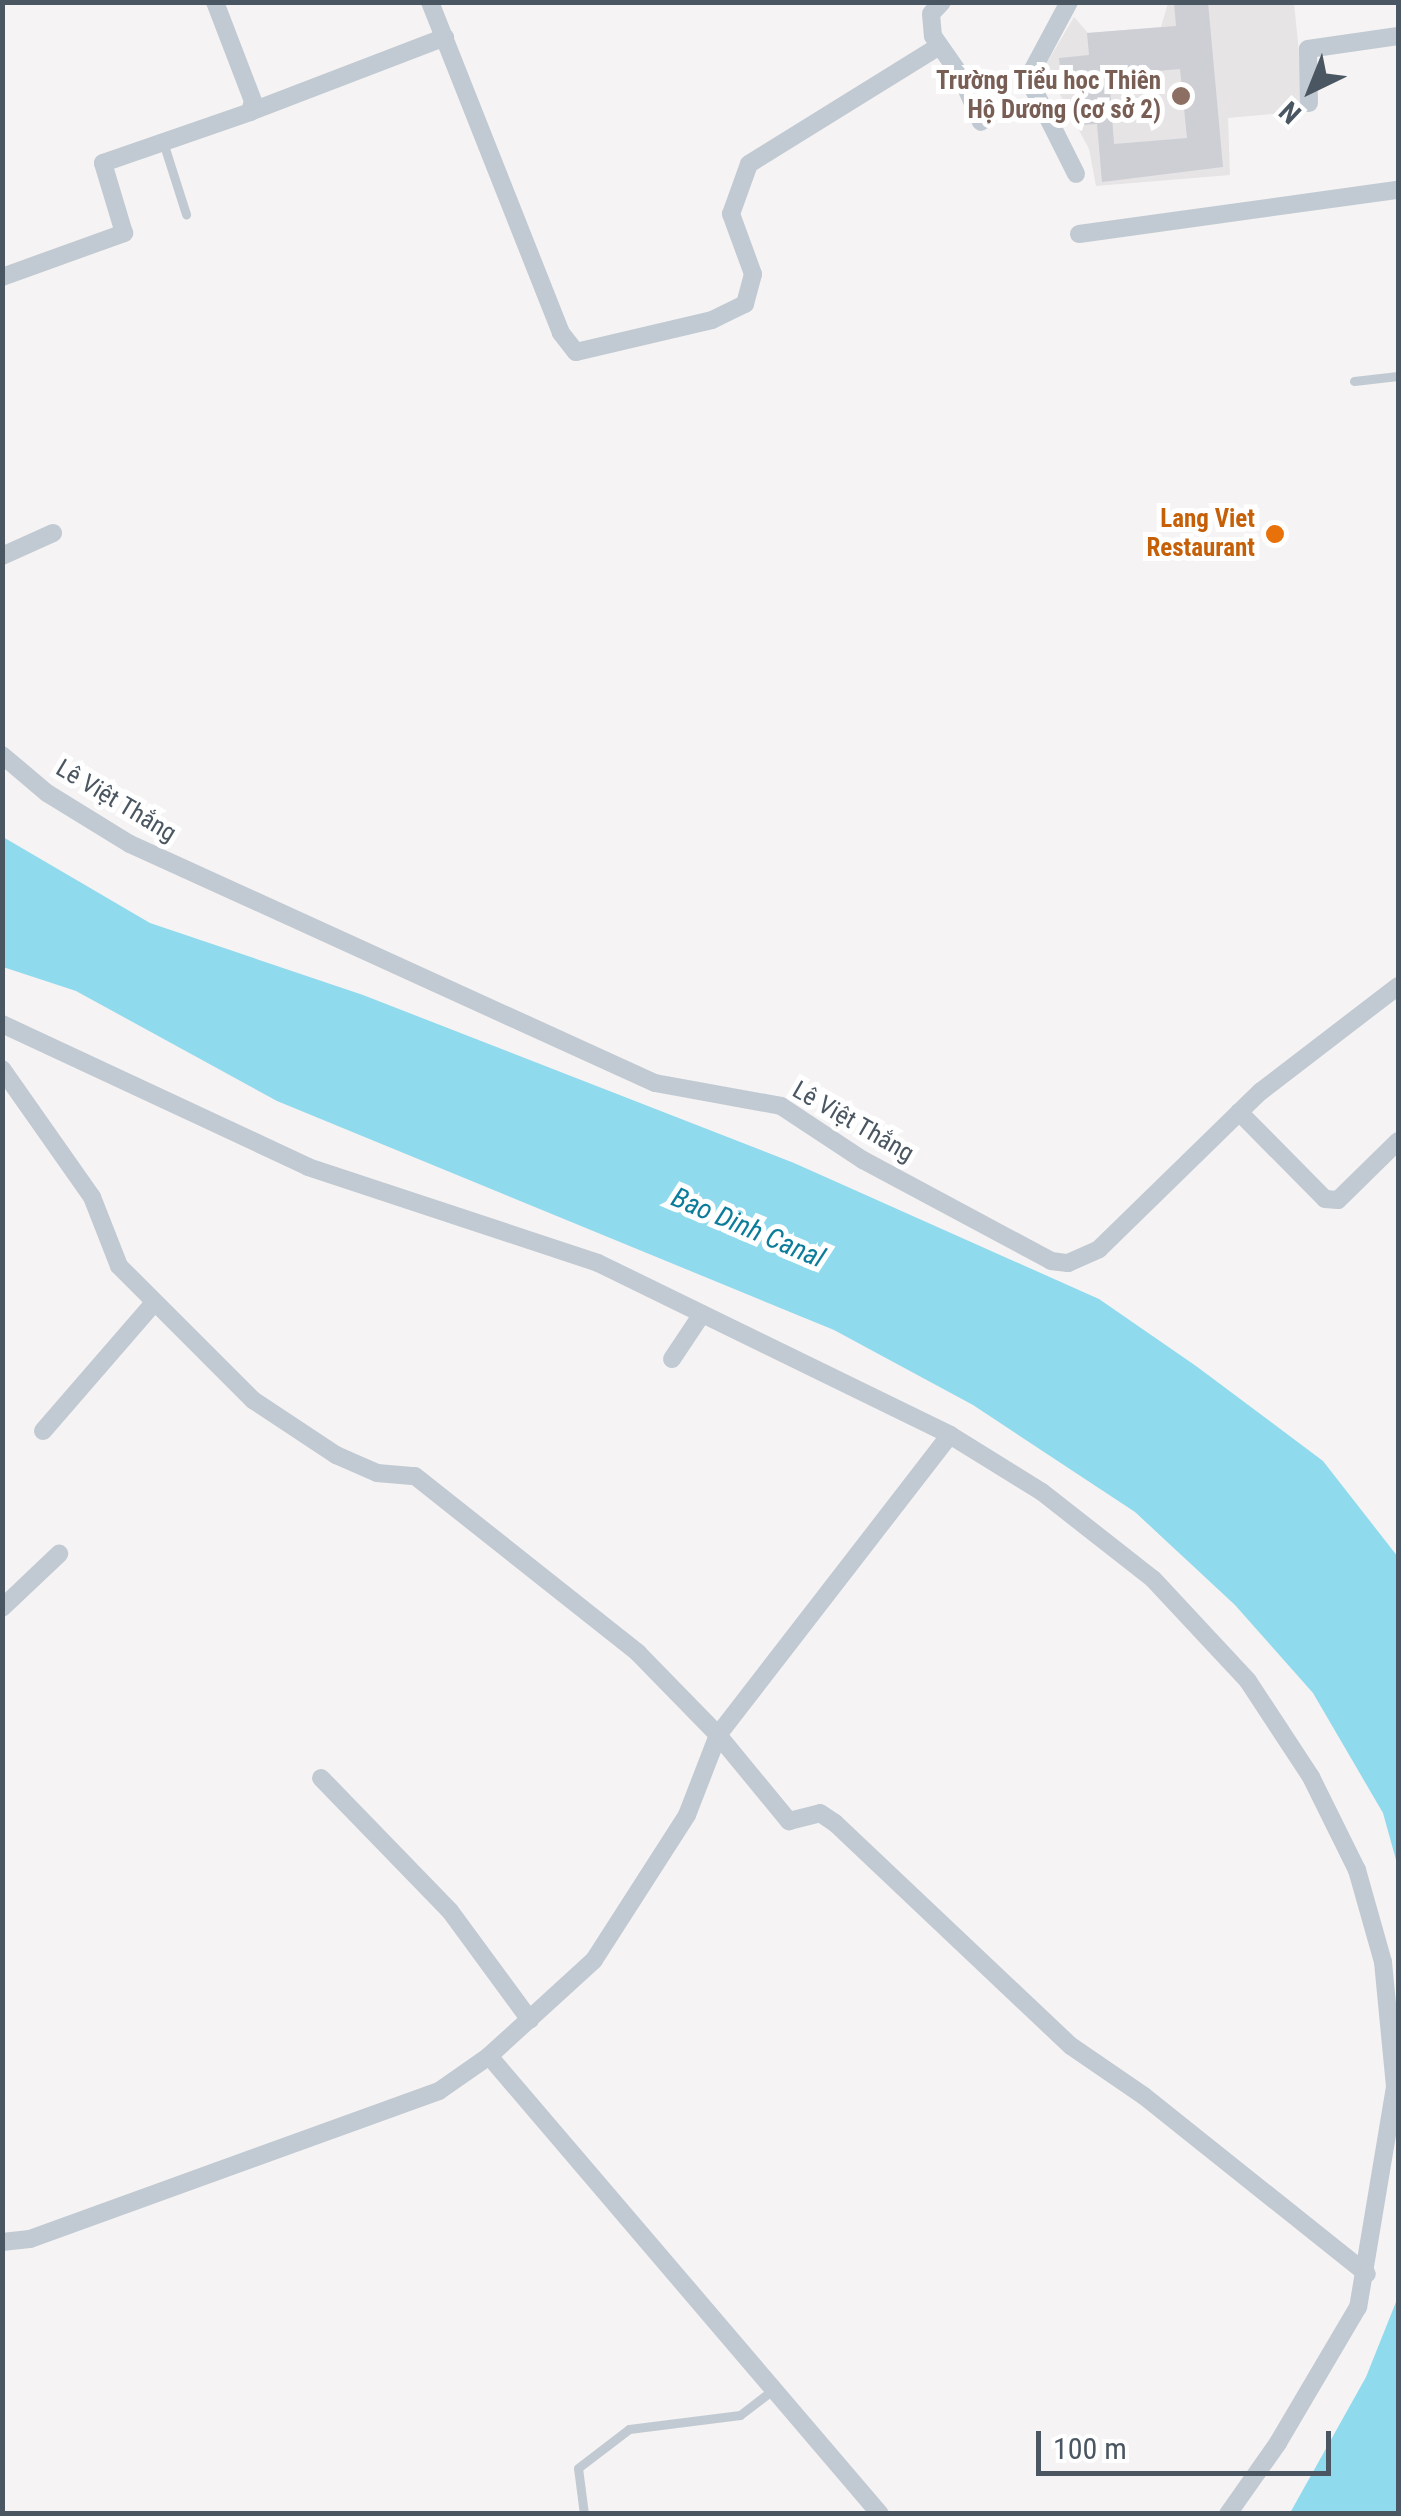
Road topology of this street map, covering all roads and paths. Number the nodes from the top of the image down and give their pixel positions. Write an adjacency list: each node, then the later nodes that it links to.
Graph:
1 (215, 2): 9 (street)
2 (430, 2): 6 (street)
3 (942, 2): 7 (street)
4 (1068, 2): 12 (street)
5 (1398, 36): 8 (street)
6 (444, 37): 7 (street); 9 (street)
7 (938, 47): 10 (street)
8 (1309, 103)
9 (250, 112): 11 (street)
10 (981, 122)
11 (163, 142): 14 (lane); 16 (street)
12 (1076, 174)
13 (1398, 190): 15 (street)
14 (186, 214)
15 (1079, 234)
16 (2, 277)
17 (1398, 376): 18 (lane)
18 (1354, 381)
19 (53, 533): 20 (street)
20 (2, 556)
21 (2, 755): 25 (street, Lê Việt Thắng)
22 (1398, 986): 25 (street, Lê Việt Thắng)
23 (2, 1024): 28 (street)
24 (2, 1069): 27 (street)
25 (1239, 1112): 26 (street)
26 (1398, 1140)
27 (153, 1304): 30 (street); 34 (street)
28 (702, 1314): 29 (street); 31 (street)
29 (672, 1359)
30 (43, 1430)
31 (950, 1436): 34 (street); 39 (street)
32 (60, 1554): 33 (street)
33 (2, 1608)
34 (718, 1735): 36 (street); 39 (street)
35 (322, 1778): 36 (street)
36 (530, 2020): 37 (street)
37 (489, 2056): 38 (street); 40 (street)
38 (2, 2242)
39 (1366, 2274): 43 (street)
40 (774, 2389): 41 (lane); 42 (street)
41 (584, 2514)
42 (880, 2514)
43 (1228, 2514)

